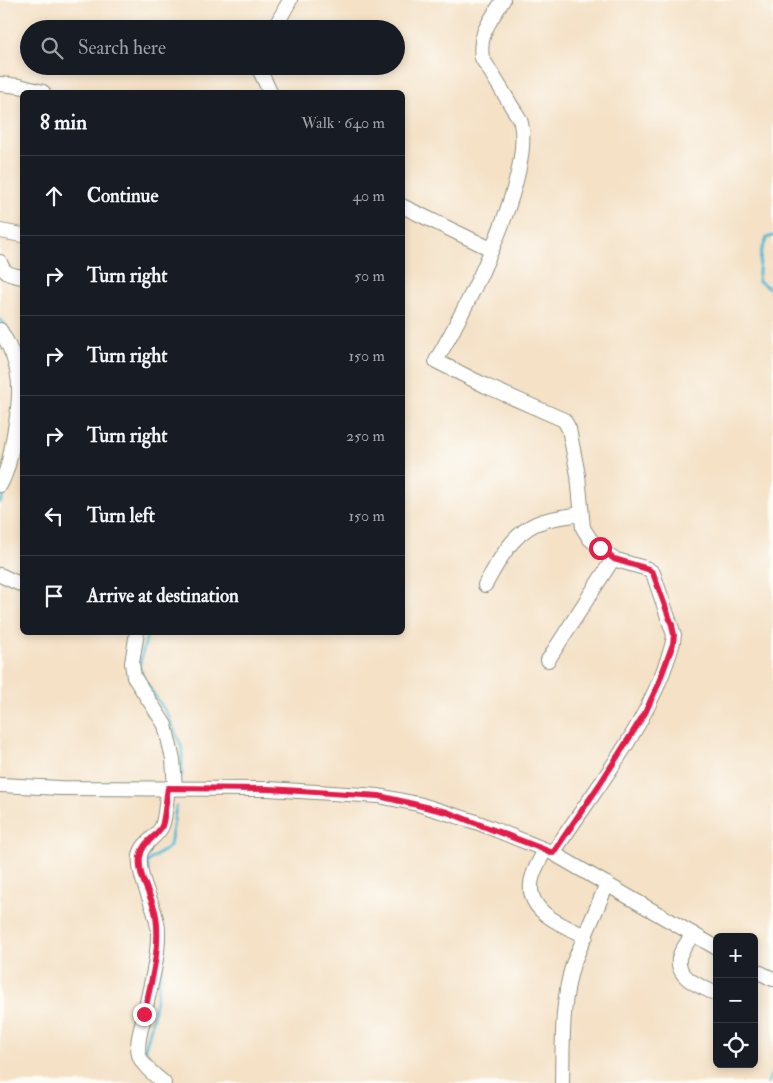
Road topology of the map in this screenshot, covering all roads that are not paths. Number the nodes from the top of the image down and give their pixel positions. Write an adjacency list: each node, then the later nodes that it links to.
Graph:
1 (290, 0): 3 (street)
2 (502, 0): 11 (street)
3 (279, 20)
4 (262, 75): 7 (street)
5 (0, 84): 6 (street)
6 (36, 90)
7 (269, 90)
8 (405, 207): 11 (street)
9 (0, 231): 10 (street)
10 (20, 235)
11 (491, 250): 16 (street)
12 (0, 262): 13 (street)
13 (20, 277)
14 (0, 330): 15 (street)
15 (0, 485)
16 (581, 514): 17 (street); 20 (street)
17 (614, 559): 22 (street); 25 (street)
18 (0, 575): 19 (street)
19 (20, 584)
20 (485, 585)
21 (137, 635): 24 (street)
22 (548, 660)
23 (0, 785): 24 (street)
24 (171, 788): 25 (street); 33 (street)
25 (549, 851): 26 (street); 28 (street)
26 (607, 884): 27 (street); 28 (street)
27 (693, 934): 29 (street); 32 (street)
28 (586, 936): 34 (street)
29 (713, 946)
30 (758, 972): 31 (street)
31 (773, 980)
32 (713, 992)
33 (164, 1083)
34 (562, 1083)

